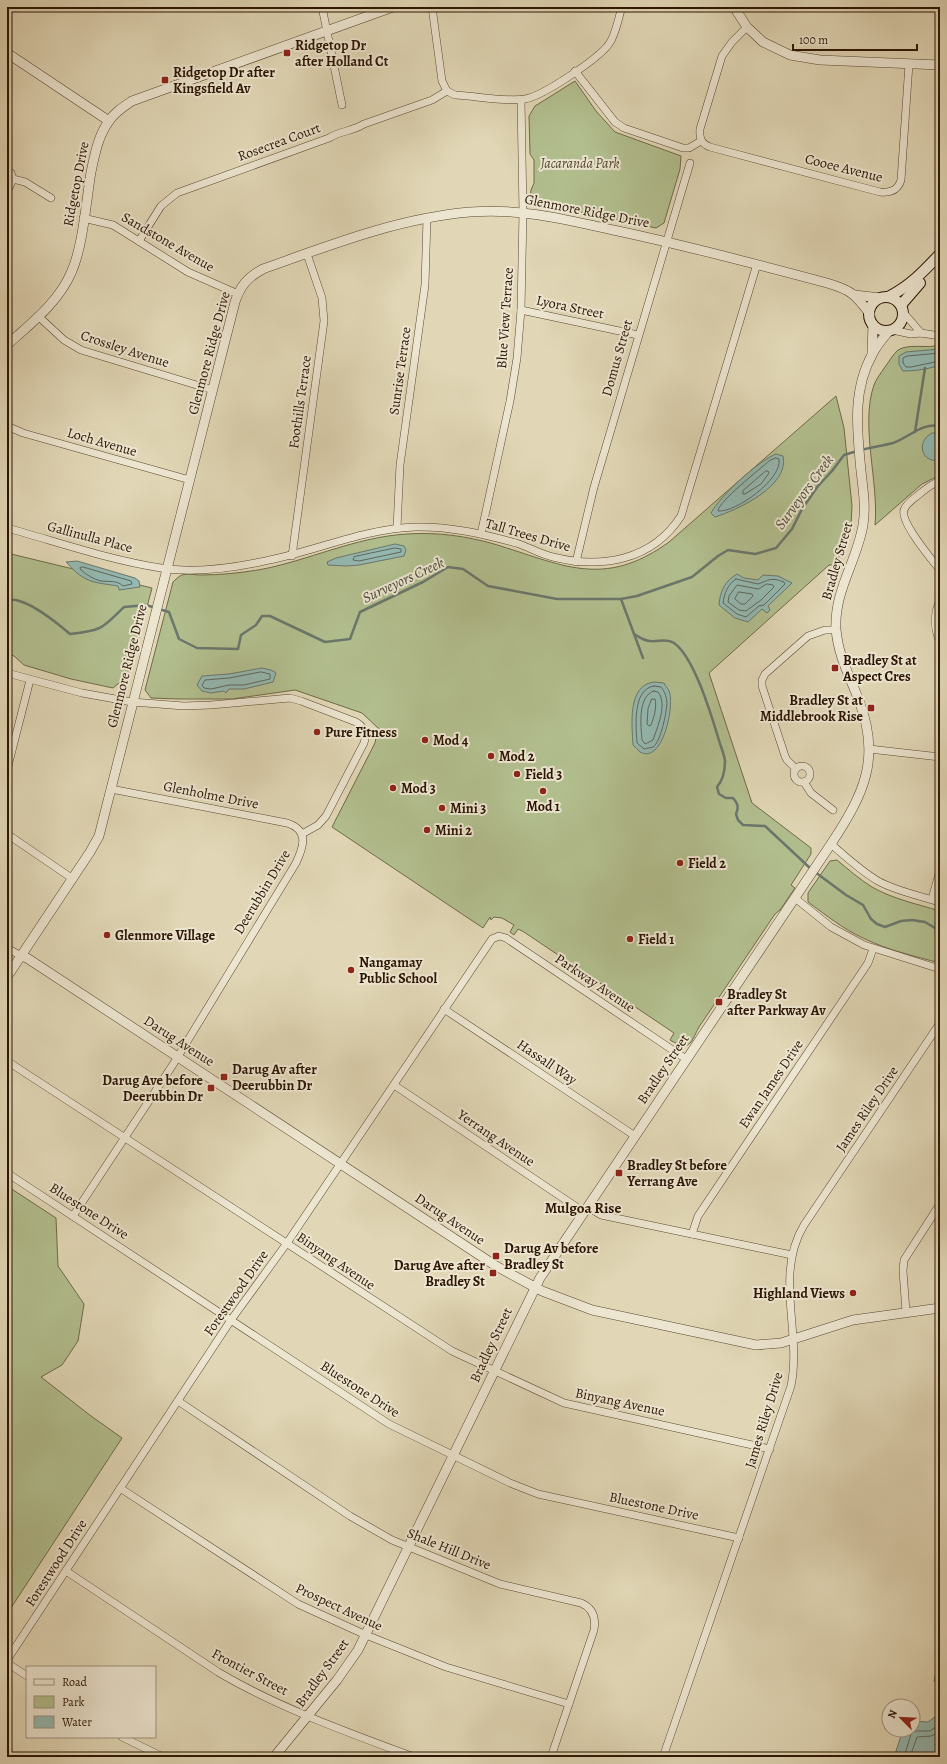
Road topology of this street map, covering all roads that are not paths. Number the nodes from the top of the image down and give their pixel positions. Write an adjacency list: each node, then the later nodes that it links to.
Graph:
1 (322, 7): 7 (street)
2 (393, 7): 7 (street, Ridgetop Drive)
3 (432, 7): 12 (street)
4 (622, 7): 11 (street)
5 (734, 7): 6 (street)
6 (747, 27): 9 (street); 16 (street)
7 (327, 31): 14 (street); 15 (street, Ridgetop Drive)
8 (7, 53): 15 (street)
9 (909, 64): 10 (street); 16 (street, Cooee Avenue)
10 (940, 65)
11 (575, 71): 13 (street); 16 (street)
12 (447, 91): 13 (street); 25 (street, Rosecrea Court)
13 (522, 100): 22 (street, Blue View Terrace)
14 (342, 105)
15 (109, 121): 23 (street, Ridgetop Drive)
16 (702, 141)
17 (690, 163): 26 (street, Domus Street)
18 (7, 170): 19 (street)
19 (13, 179): 20 (street); 21 (street)
20 (7, 192)
21 (51, 198)
22 (523, 212): 24 (street, Glenmore Ridge Drive); 26 (street, Glenmore Ridge Drive); 35 (street, Blue View Terrace)
23 (83, 218): 25 (street, Sandstone Avenue); 37 (street, Ridgetop Drive)
24 (427, 218): 27 (street, Glenmore Ridge Drive); 50 (street, Sunrise Terrace)
25 (139, 241): 31 (street, Sandstone Avenue)
26 (666, 241): 30 (street, Glenmore Ridge Drive); 41 (street, Domus Street)
27 (307, 254): 31 (street, Glenmore Ridge Drive); 52 (street, Foothills Terrace)
28 (940, 254): 33 (main road)
29 (940, 263): 34 (main road)
30 (757, 264): 32 (street, Glenmore Ridge Drive); 53 (street, Tall Trees Drive)
31 (238, 294): 45 (street, Glenmore Ridge Drive)
32 (855, 295): 33 (street, Glenmore Ridge Drive); 36 (street, Glenmore Ridge Drive)
33 (884, 298): 34 (main road); 36 (main road)
34 (902, 309): 39 (main road); 40 (street)
35 (521, 310): 41 (street, Lyora Street); 51 (street, Blue View Terrace)
36 (870, 314): 38 (main road)
37 (38, 316): 43 (street, Ridgetop Drive); 45 (street, Crossley Avenue)
38 (873, 324): 39 (main road); 44 (street, Bradley Street)
39 (890, 330): 40 (street); 44 (street, Bradley Street)
40 (921, 333): 42 (street)
41 (638, 335): 53 (street, Domus Street)
42 (940, 336)
43 (7, 346)
44 (872, 353): 57 (street, Bradley Street)
45 (213, 390): 47 (street, Glenmore Ridge Drive)
46 (7, 426): 47 (street, Loch Avenue)
47 (190, 480): 54 (street, Glenmore Ridge Drive)
48 (940, 481): 55 (street)
49 (7, 528): 54 (street, Gallinulla Place)
50 (398, 528): 51 (street, Tall Trees Drive); 52 (street, Tall Trees Drive)
51 (481, 534): 53 (street, Tall Trees Drive)
52 (292, 556): 54 (street, Tall Trees Drive)
53 (576, 562)
54 (167, 569): 61 (street, Glenmore Ridge Drive)
55 (940, 570)
56 (940, 600): 58 (street)
57 (836, 630): 62 (street, Bradley Street); 64 (street)
58 (940, 643)
59 (7, 673): 60 (street)
60 (30, 680): 61 (street); 65 (street)
61 (132, 702): 67 (street, Glenmore Ridge Drive); 70 (street)
62 (869, 749): 63 (street); 71 (street, Bradley Street)
63 (940, 757)
64 (796, 769): 66 (street); 66 (street)
65 (7, 770)
66 (804, 782): 68 (street)
67 (111, 789): 70 (street, Glenholme Drive); 73 (street, Glenmore Ridge Drive)
68 (833, 810)
69 (7, 834): 73 (street)
70 (302, 834): 85 (street, Deerubbin Drive)
71 (831, 844): 74 (street, Bradley Street); 75 (street)
72 (940, 870): 75 (street)
73 (73, 879): 80 (street, Glenmore Ridge Drive)
74 (795, 898): 79 (street); 86 (street, Bradley Street)
75 (932, 899): 76 (street)
76 (940, 902)
77 (489, 942): 83 (street, Forestwood Drive); 86 (street, Parkway Avenue)
78 (7, 948): 80 (street)
79 (873, 949): 81 (street); 96 (street, Ewan James Drive)
80 (21, 956): 82 (street, Glenmore Ridge Drive); 85 (street, Darug Avenue)
81 (940, 969)
82 (7, 977)
83 (444, 1009): 88 (street, Forestwood Drive); 89 (street, Hassall Way)
84 (940, 1023): 98 (street, James Riley Drive)
85 (178, 1057): 90 (street, Deerubbin Drive); 91 (street, Darug Avenue)
86 (686, 1060): 89 (street, Bradley Street)
87 (7, 1061): 90 (street, Binyang Avenue)
88 (394, 1085): 91 (street, Forestwood Drive); 94 (street, Yerrang Avenue)
89 (635, 1136): 94 (street, Bradley Street)
90 (124, 1138): 95 (street, Deerubbin Drive); 97 (street, Binyang Avenue)
91 (341, 1163): 97 (street, Forestwood Drive); 99 (street, Darug Avenue)
92 (7, 1173): 95 (street, Bluestone Drive)
93 (940, 1204): 101 (street)
94 (586, 1209): 96 (street, Yerrang Avenue); 99 (street, Bradley Street)
95 (73, 1216): 102 (street, Bluestone Drive)
96 (692, 1234): 98 (street, Yerrang Avenue)
97 (287, 1243): 102 (street, Forestwood Drive); 104 (street, Binyang Avenue)
98 (792, 1255): 103 (street, James Riley Drive)
99 (535, 1288): 103 (street, Darug Avenue); 104 (street, Bradley Street)
100 (940, 1308): 101 (street, Darug Avenue)
101 (906, 1312): 103 (street, Darug Avenue)
102 (231, 1320): 105 (street, Forestwood Drive); 107 (street, Bluestone Drive)
103 (793, 1339): 106 (street, James Riley Drive)
104 (495, 1372): 106 (street, Binyang Avenue); 107 (street, Bradley Street)
105 (178, 1401): 108 (street, Forestwood Drive); 110 (street, Shale Hill Drive)
106 (770, 1449): 109 (street, James Riley Drive)
107 (453, 1456): 109 (street, Bluestone Drive); 110 (street, Bradley Street)
108 (120, 1488): 111 (street, Forestwood Drive); 112 (street, Prospect Avenue)
109 (739, 1538): 123 (street, James Riley Drive)
110 (408, 1547): 112 (street, Bradley Street); 116 (street, Shale Hill Drive)
111 (66, 1571): 113 (street, Forestwood Drive); 117 (street, Frontier Street)
112 (366, 1635): 116 (street, Prospect Avenue); 117 (street, Bradley Street)
113 (7, 1660)
114 (7, 1664): 115 (street)
115 (26, 1675)
116 (569, 1704): 122 (street, Shale Hill Drive)
117 (308, 1715): 120 (street, Bradley Street); 121 (street, Frontier Street)
118 (124, 1738): 119 (street)
119 (163, 1757)
120 (274, 1757)
121 (414, 1757)
122 (551, 1757)
123 (663, 1757)

